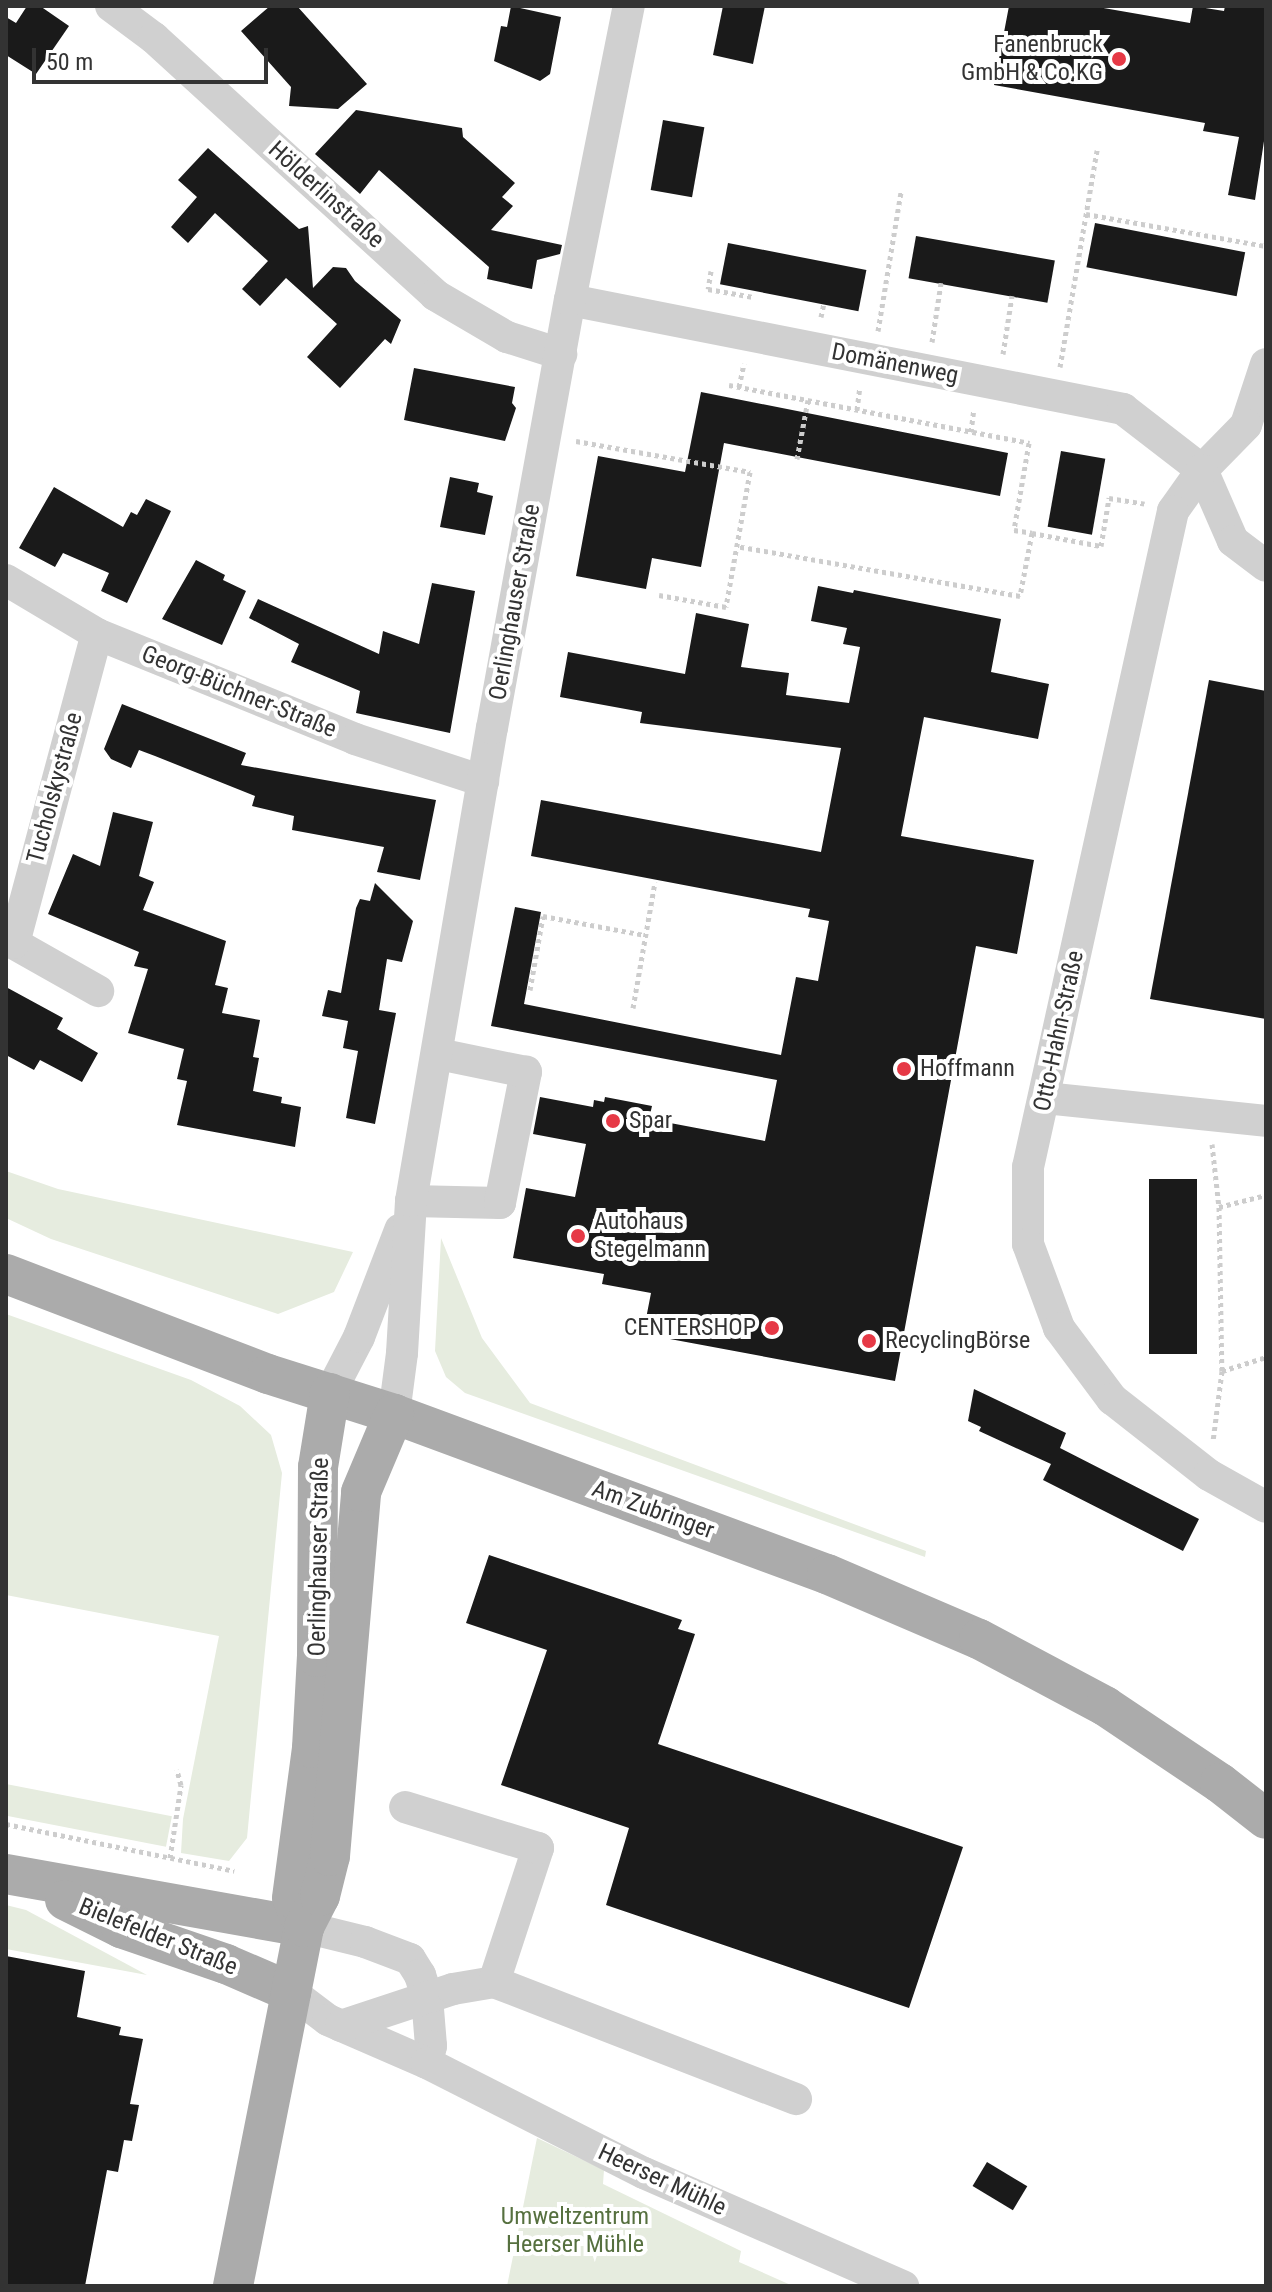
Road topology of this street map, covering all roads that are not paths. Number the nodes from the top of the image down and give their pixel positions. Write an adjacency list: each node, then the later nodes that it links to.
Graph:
1 (111, 6): 4 (street, Hölderlinstraße)
2 (629, 6): 3 (street, Oerlinghauser Straße)
3 (570, 300): 4 (street, Oerlinghauser Straße); 6 (street, Domänenweg)
4 (561, 354): 10 (street, Oerlinghauser Straße)
5 (1266, 365): 6 (street, Otto-Hahn-Straße)
6 (1202, 470): 7 (street); 14 (street, Otto-Hahn-Straße)
7 (1266, 566)
8 (6, 580): 9 (street, Georg-Büchner-Straße)
9 (97, 634): 10 (street, Georg-Büchner-Straße); 11 (street, Tucholskystraße)
10 (483, 781): 13 (street, Oerlinghauser Straße)
11 (10, 941): 12 (street, Tucholskystraße)
12 (98, 991)
13 (438, 1054): 16 (street, Oerlinghauser Straße); 16 (street)
14 (1045, 1098): 15 (street); 20 (street, Otto-Hahn-Straße)
15 (1266, 1121)
16 (411, 1201): 18 (street, Oerlinghauser Straße); 19 (street, Oerlinghauser Straße)
17 (6, 1274): 18 (main road, Am Zubringer)
18 (330, 1393): 19 (main road, Am Zubringer); 24 (main road, Oerlinghauser Straße)
19 (394, 1414): 22 (main road, Am Zubringer); 24 (main road, Oerlinghauser Straße)
20 (1266, 1507)
21 (405, 1807): 25 (street)
22 (1266, 1819)
23 (16, 1877): 24 (main road, Bielefelder Straße); 26 (main road, Bielefelder Straße)
24 (304, 1927): 26 (main road, Oerlinghauser Straße); 27 (street)
25 (494, 1982): 27 (street); 30 (street)
26 (291, 1992): 28 (street, Heerser Mühle); 31 (main road, Oerlinghauser Straße)
27 (427, 1997): 28 (street); 29 (street)
28 (341, 2026): 29 (street, Heerser Mühle)
29 (427, 2063): 32 (street, Heerser Mühle)
30 (796, 2099)
31 (233, 2286)
32 (903, 2286)

